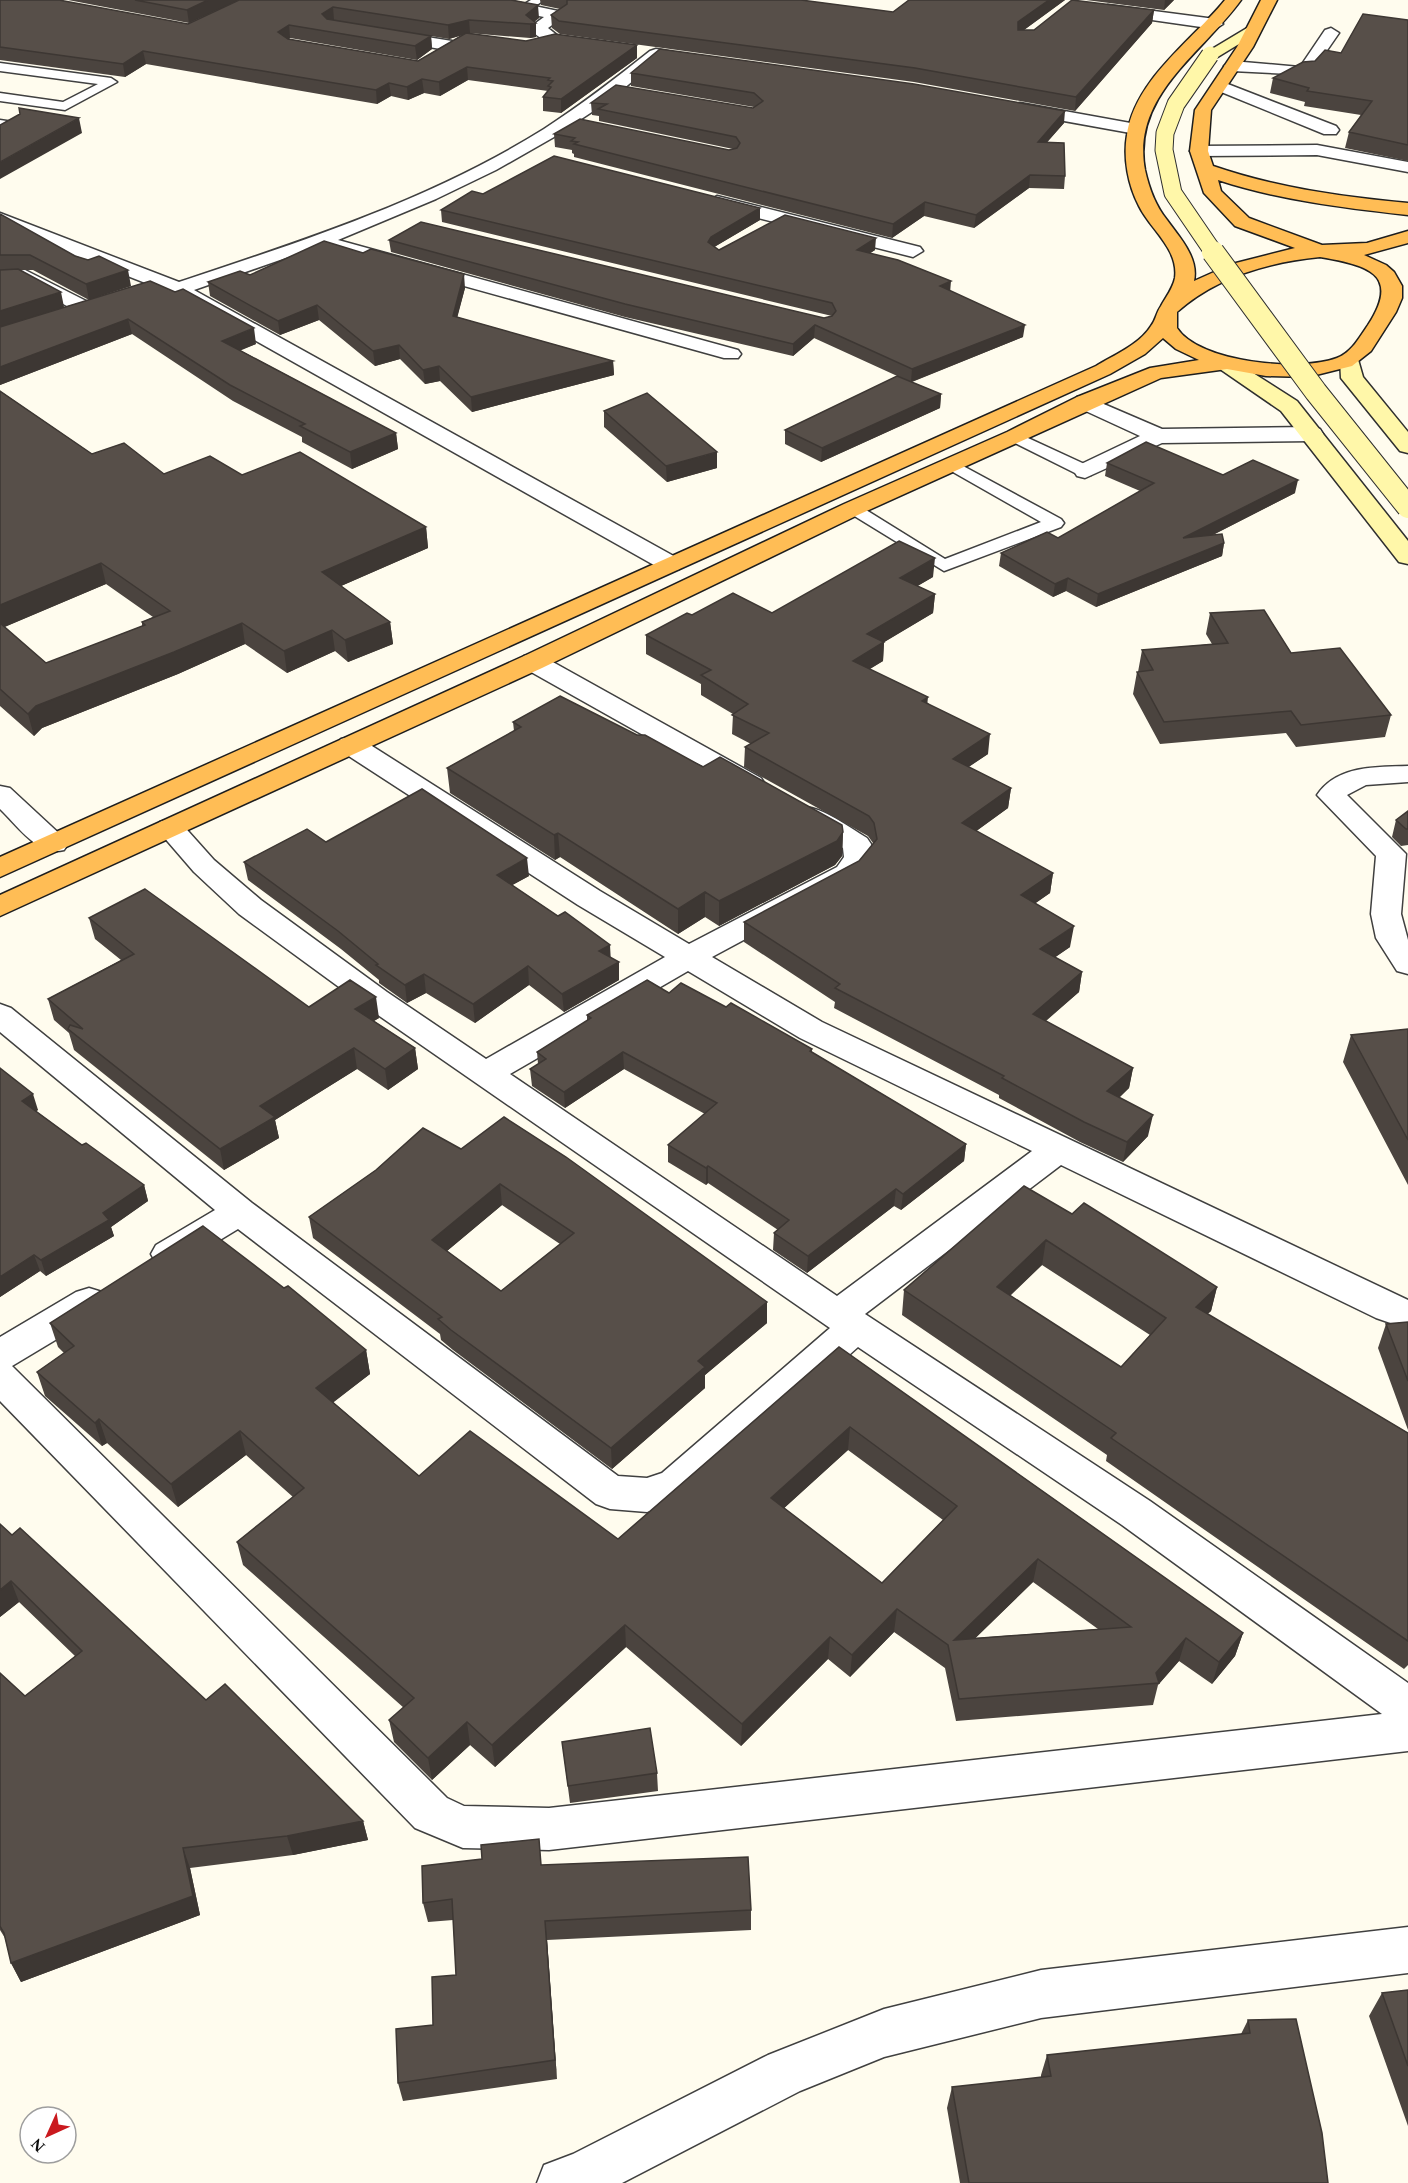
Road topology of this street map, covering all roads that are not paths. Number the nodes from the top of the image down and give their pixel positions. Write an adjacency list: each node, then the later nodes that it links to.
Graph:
1 (483, 0): 4 (street)
2 (1233, 0): 6 (highway)
3 (1269, 0): 7 (highway)
4 (533, 3): 10 (street)
5 (1091, 8): 6 (street)
6 (1215, 24): 15 (main road); 28 (highway)
7 (1252, 30): 15 (main road); 18 (highway)
8 (1331, 33): 18 (street)
9 (377, 34): 17 (street)
10 (555, 40): 11 (street); 12 (street)
11 (576, 42)
12 (536, 44)
13 (633, 50): 14 (street)
14 (656, 54): 16 (street); 21 (street)
15 (1210, 55): 69 (main road, bridge)
16 (679, 57)
17 (428, 62)
18 (1232, 66): 20 (highway)
19 (0, 67): 23 (lane)
20 (1220, 86): 29 (street); 34 (highway)
21 (616, 90): 22 (street); 25 (street)
22 (639, 94)
23 (0, 97)
24 (1008, 106): 28 (street)
25 (568, 122): 27 (street); 33 (street)
26 (0, 124): 31 (lane)
27 (591, 126)
28 (1136, 129): 57 (highway)
29 (1329, 130): 30 (street); 32 (street)
30 (1352, 134)
31 (0, 135)
32 (1317, 150): 34 (street); 36 (street)
33 (519, 151): 35 (street); 40 (street)
34 (1199, 151): 37 (highway)
35 (542, 157)
36 (1408, 166)
37 (1203, 169): 39 (highway); 48 (highway)
38 (701, 198): 41 (street)
39 (1408, 209)
40 (384, 216): 43 (street); 46 (street)
41 (781, 218): 44 (street); 47 (street)
42 (0, 219): 51 (street)
43 (418, 224)
44 (760, 230)
45 (1408, 237): 48 (highway)
46 (318, 240): 51 (street); 55 (street)
47 (913, 251)
48 (1320, 251): 50 (highway); 57 (highway)
49 (0, 278): 56 (street)
50 (1400, 280): 60 (highway)
51 (173, 286): 52 (street); 72 (street)
52 (133, 294)
53 (580, 295): 55 (street)
54 (110, 302): 56 (street)
55 (560, 308): 59 (street)
56 (87, 309): 58 (street)
57 (1166, 315): 61 (highway); 72 (highway)
58 (65, 316)
59 (731, 354)
60 (1350, 360): 61 (highway); 66 (main road)
61 (1224, 363): 62 (highway); 63 (main road)
62 (1085, 402): 64 (street); 65 (highway)
63 (1312, 434): 64 (street); 71 (main road)
64 (1158, 436): 68 (street)
65 (1015, 437): 67 (highway); 68 (lane)
66 (1408, 446)
67 (952, 465): 70 (highway); 70 (lane)
68 (1085, 471)
69 (1408, 507)
70 (852, 509): 73 (highway)
71 (1408, 557)
72 (670, 564): 78 (highway)
73 (533, 662): 74 (highway); 81 (street)
74 (351, 745): 77 (highway); 81 (street)
75 (1408, 774): 82 (street)
76 (0, 794): 78 (street)
77 (170, 828): 80 (highway); 84 (street)
78 (54, 844): 79 (highway)
79 (0, 868)
80 (0, 907)
81 (690, 956): 84 (street); 85 (street)
82 (1408, 964)
83 (0, 1015): 86 (street)
84 (484, 1074): 88 (street)
85 (1058, 1149): 87 (street); 88 (street)
86 (240, 1212): 88 (street); 89 (street)
87 (1408, 1315)
88 (847, 1321): 91 (street)
89 (0, 1355)
90 (0, 1377): 92 (street)
91 (1408, 1708)
92 (1408, 1731)
93 (1408, 1950): 94 (street)
94 (562, 2183)

